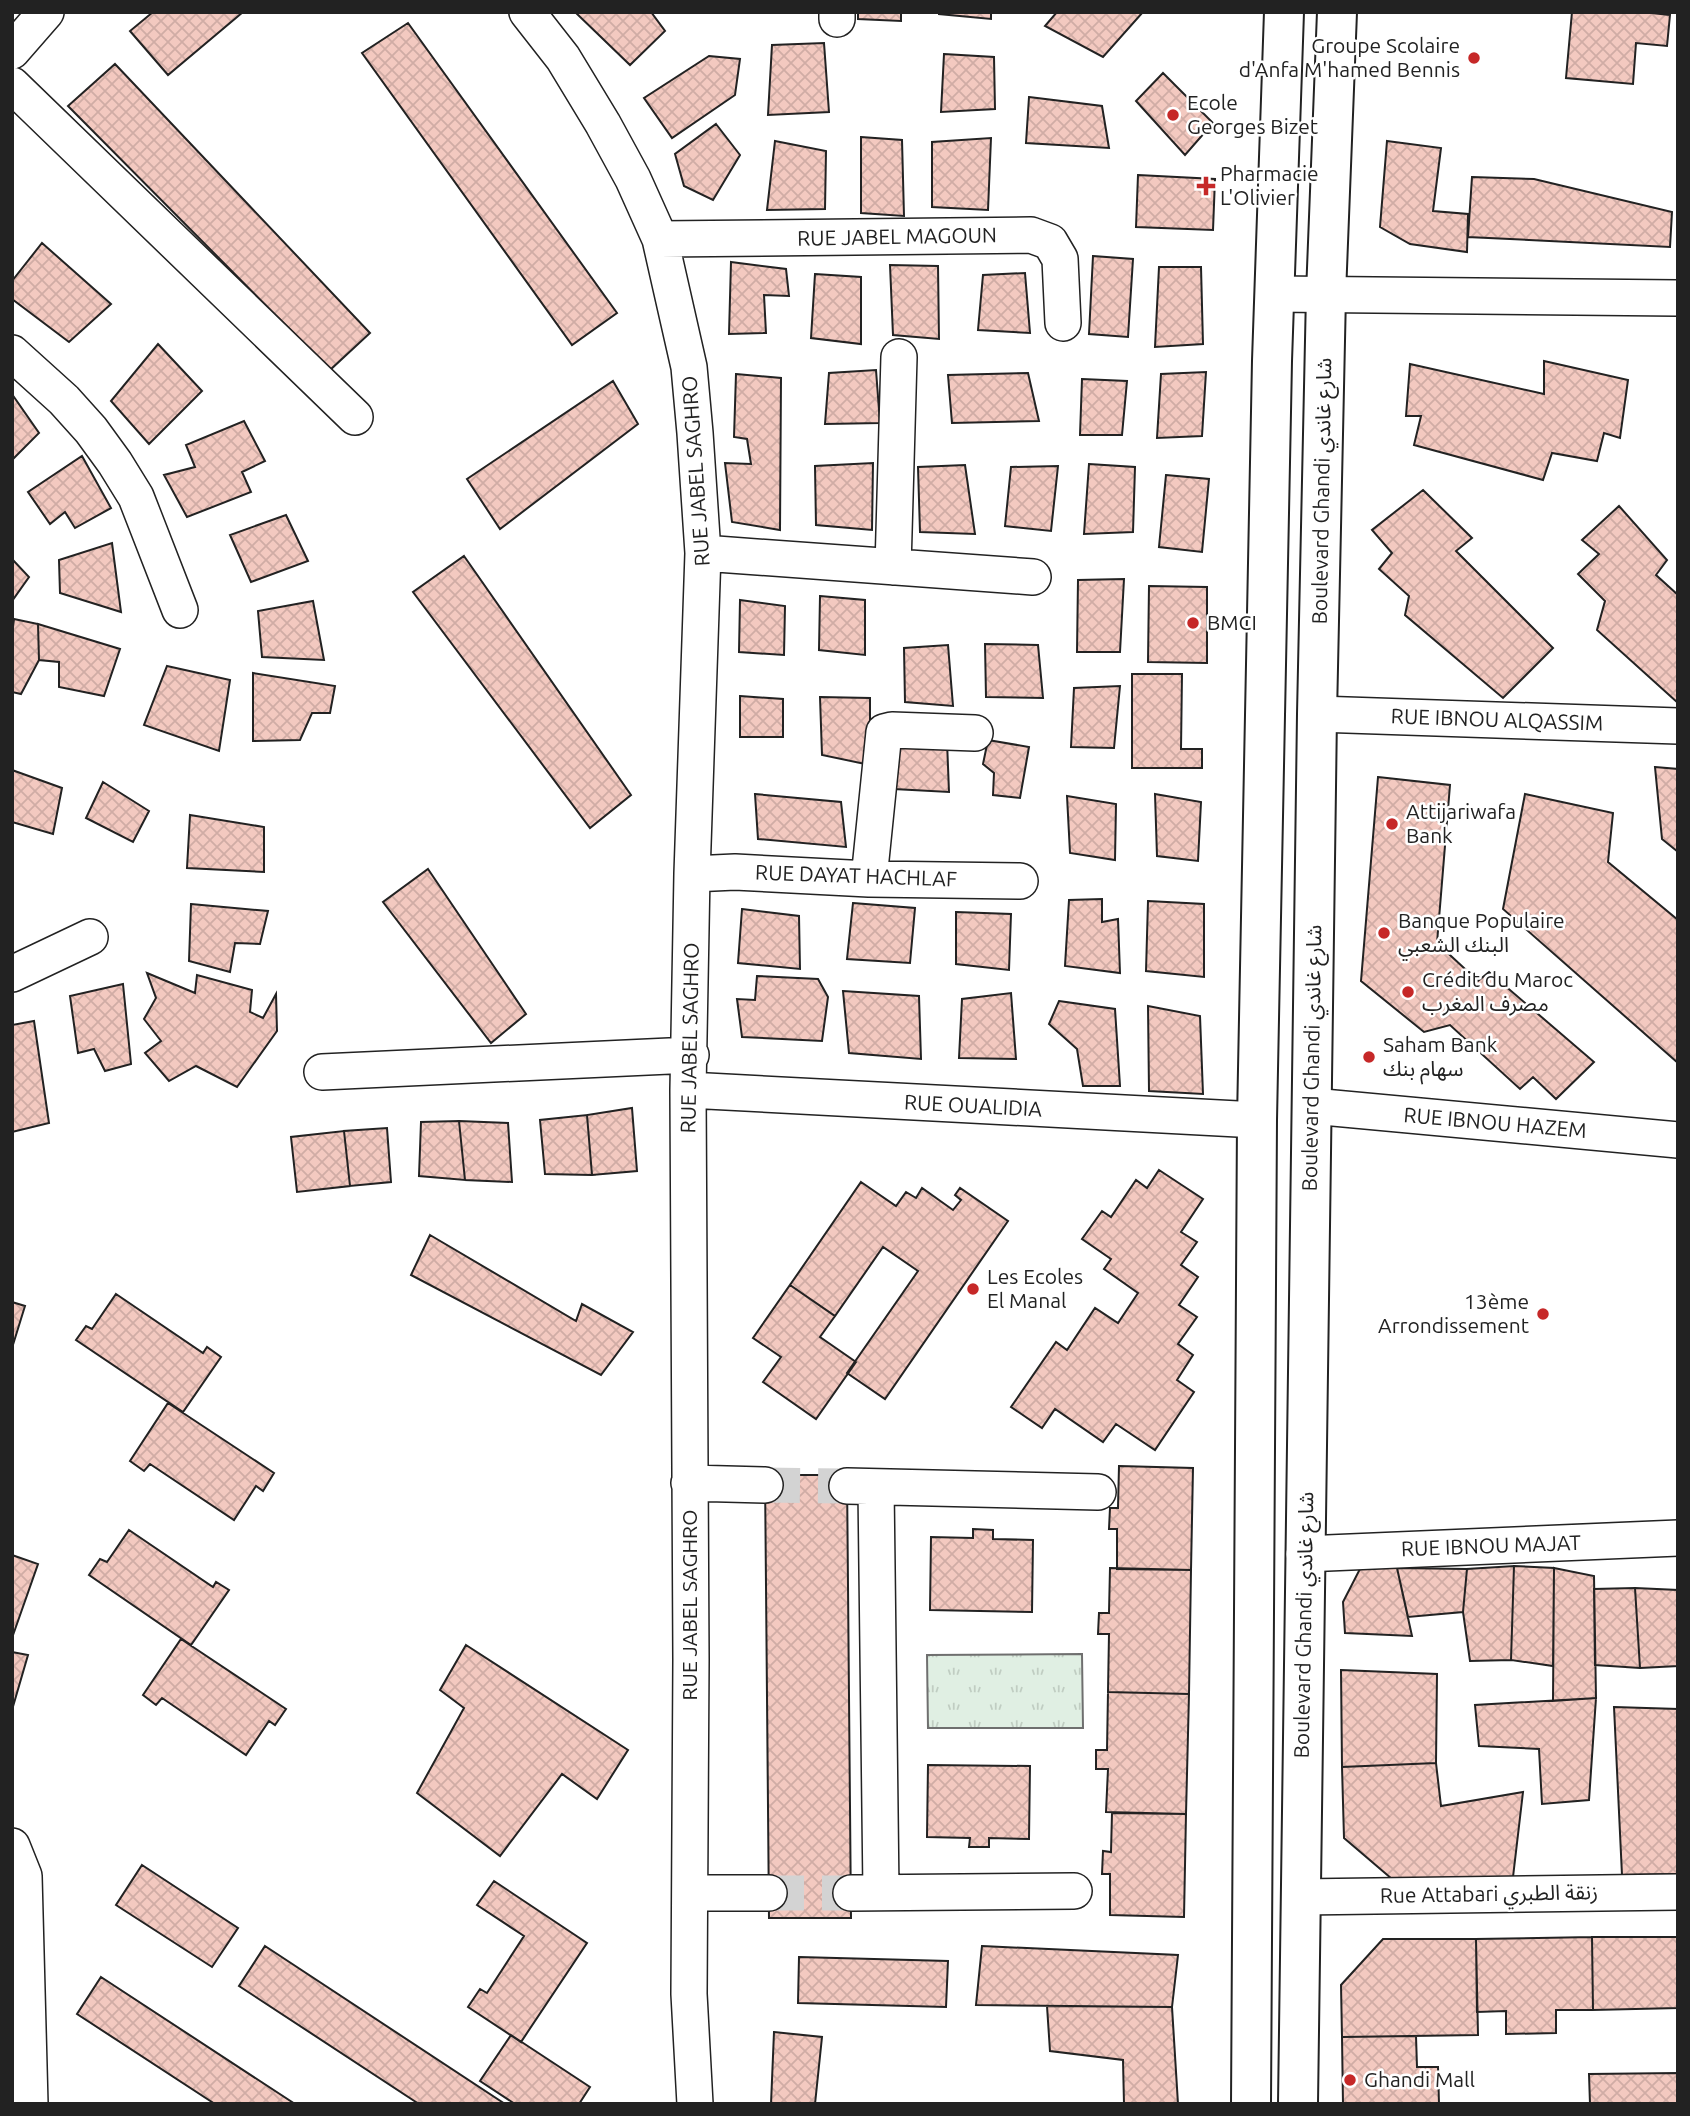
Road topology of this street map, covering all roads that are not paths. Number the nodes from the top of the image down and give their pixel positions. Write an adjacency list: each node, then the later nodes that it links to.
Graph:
1 (46, 12): 5 (street)
2 (527, 12): 7 (street, RUE JABEL SAGHRO)
3 (1284, 12): 8 (main road)
4 (1337, 12): 9 (main road, Boulevard Ghandi شارع غاندي)
5 (12, 51)
6 (12, 85): 14 (street)
7 (660, 239): 11 (street, RUE JABEL MAGOUN); 15 (street, RUE JABEL SAGHRO)
8 (1274, 294): 9 (street); 31 (main road)
9 (1326, 294): 10 (street); 19 (main road, Boulevard Ghandi شارع غاندي)
10 (1678, 298)
11 (1063, 323)
12 (12, 353): 18 (street)
13 (899, 357): 16 (street)
14 (355, 418)
15 (703, 553): 16 (street); 22 (street, RUE JABEL SAGHRO)
16 (894, 567): 17 (street)
17 (1033, 577)
18 (180, 610)
19 (1317, 714): 20 (street, RUE IBNOU ALQASSIM); 30 (main road, Boulevard Ghandi شارع غاندي)
20 (1678, 726)
21 (975, 733): 23 (street)
22 (692, 874): 23 (street, RUE DAYAT HACHLAF); 27 (street, RUE JABEL SAGHRO)
23 (869, 879): 24 (street, RUE DAYAT HACHLAF)
24 (1020, 881)
25 (90, 937): 26 (street)
26 (12, 974)
27 (691, 1055): 28 (street); 29 (street, RUE JABEL SAGHRO)
28 (323, 1072)
29 (688, 1090): 31 (street, RUE OUALIDIA); 33 (street, RUE JABEL SAGHRO)
30 (1312, 1106): 32 (street, RUE IBNOU HAZEM); 37 (main road, Boulevard Ghandi شارع غاندي)
31 (1257, 1120): 46 (main road)
32 (1678, 1140)
33 (690, 1483): 34 (street); 41 (street, RUE JABEL SAGHRO)
34 (765, 1485)
35 (1098, 1492): 39 (street)
36 (1678, 1538): 37 (street, RUE IBNOU MAJAT)
37 (1304, 1554): 43 (main road, Boulevard Ghandi شارع غاندي)
38 (12, 1846): 44 (street)
39 (1074, 1891)
40 (1678, 1892): 43 (street, Rue Attabari زنقة الطبري)
41 (690, 1893): 42 (street); 45 (street, RUE JABEL SAGHRO)
42 (769, 1893)
43 (1300, 1897): 47 (main road, Boulevard Ghandi شارع غاندي)
44 (30, 2104)
45 (695, 2104)
46 (1251, 2104)
47 (1298, 2104)

